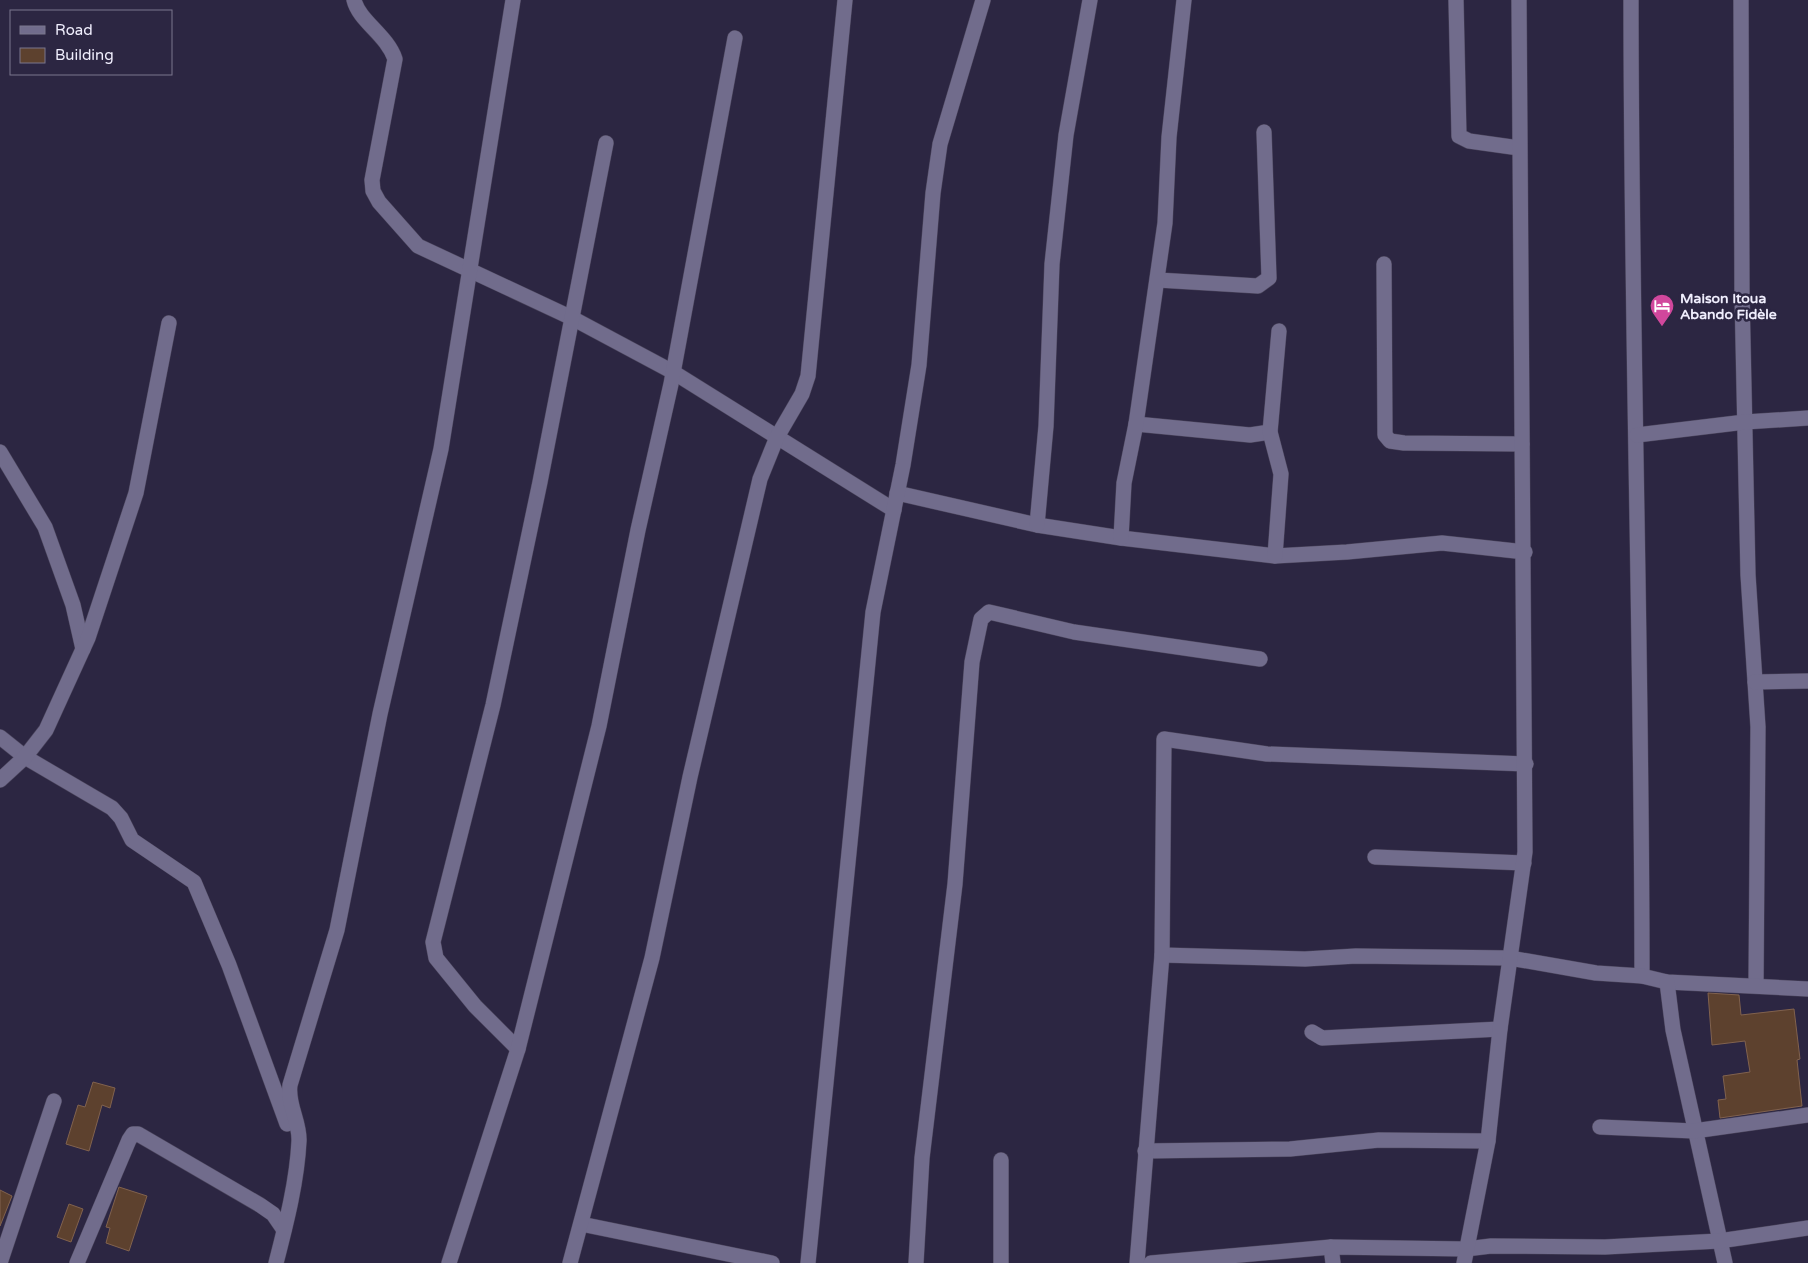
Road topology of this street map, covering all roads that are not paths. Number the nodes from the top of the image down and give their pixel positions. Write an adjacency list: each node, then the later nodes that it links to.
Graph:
1 (354, 0): 16 (street)
2 (513, 0): 16 (street)
3 (845, 0): 27 (street)
4 (983, 0): 30 (street)
5 (1090, 0): 32 (street)
6 (1184, 0): 17 (street)
7 (1456, 0): 14 (street)
8 (1519, 0): 14 (street)
9 (1631, 0): 26 (street)
10 (1741, 0): 23 (street)
11 (735, 38): 21 (street)
12 (1264, 132): 17 (street)
13 (606, 144): 18 (street)
14 (1519, 148): 28 (street)
15 (1384, 264): 28 (street)
16 (470, 270): 18 (street); 60 (street)
17 (1158, 280): 24 (street)
18 (572, 318): 21 (street); 54 (street)
19 (169, 324): 36 (street)
20 (1279, 331): 25 (street)
21 (673, 372): 27 (street); 54 (street)
22 (1808, 418): 23 (street)
23 (1745, 422): 26 (street); 39 (street)
24 (1136, 424): 25 (street); 33 (street)
25 (1270, 432): 35 (street)
26 (1637, 435): 48 (street)
27 (776, 437): 31 (street); 63 (street)
28 (1522, 444): 34 (street)
29 (0, 452): 36 (street)
30 (897, 493): 31 (street); 32 (street)
31 (894, 510): 76 (street)
32 (1037, 525): 33 (street)
33 (1121, 538): 35 (street)
34 (1525, 552): 35 (street); 42 (street)
35 (1275, 556)
36 (84, 649): 41 (street)
37 (1260, 659): 77 (street)
38 (1808, 681): 39 (street)
39 (1755, 682): 50 (street)
40 (0, 737): 41 (street)
41 (25, 757): 43 (street); 60 (street)
42 (1526, 764): 45 (street); 46 (street)
43 (0, 780)
44 (1375, 857): 45 (street)
45 (1524, 863): 47 (street)
46 (1162, 955): 47 (street); 61 (street)
47 (1510, 958): 48 (street); 52 (street)
48 (1642, 976): 49 (street)
49 (1667, 982): 50 (street); 58 (street)
50 (1756, 985): 51 (street)
51 (1808, 989)
52 (1500, 1029): 53 (street); 59 (street)
53 (1312, 1032)
54 (518, 1050): 73 (street)
55 (54, 1101): 70 (street)
56 (1808, 1115): 58 (street)
57 (1600, 1127): 58 (street)
58 (1694, 1131): 66 (street)
59 (1488, 1141): 61 (street); 68 (street)
60 (298, 1151): 65 (street)
61 (1145, 1151): 79 (street)
62 (1001, 1160): 78 (street)
63 (581, 1224): 74 (street); 75 (street)
64 (1808, 1228): 66 (street)
65 (284, 1230): 71 (street); 72 (street)
66 (1719, 1241): 68 (street); 82 (street)
67 (1331, 1247): 68 (street); 69 (street); 81 (street)
68 (1465, 1256)
69 (1235, 1260): 80 (street)
70 (0, 1263)
71 (77, 1263)
72 (276, 1263)
73 (449, 1263)
74 (570, 1263)
75 (772, 1263)
76 (808, 1263)
77 (916, 1263)
78 (1001, 1263)
79 (1137, 1263)
80 (1151, 1263)
81 (1333, 1263)
82 (1725, 1263)

